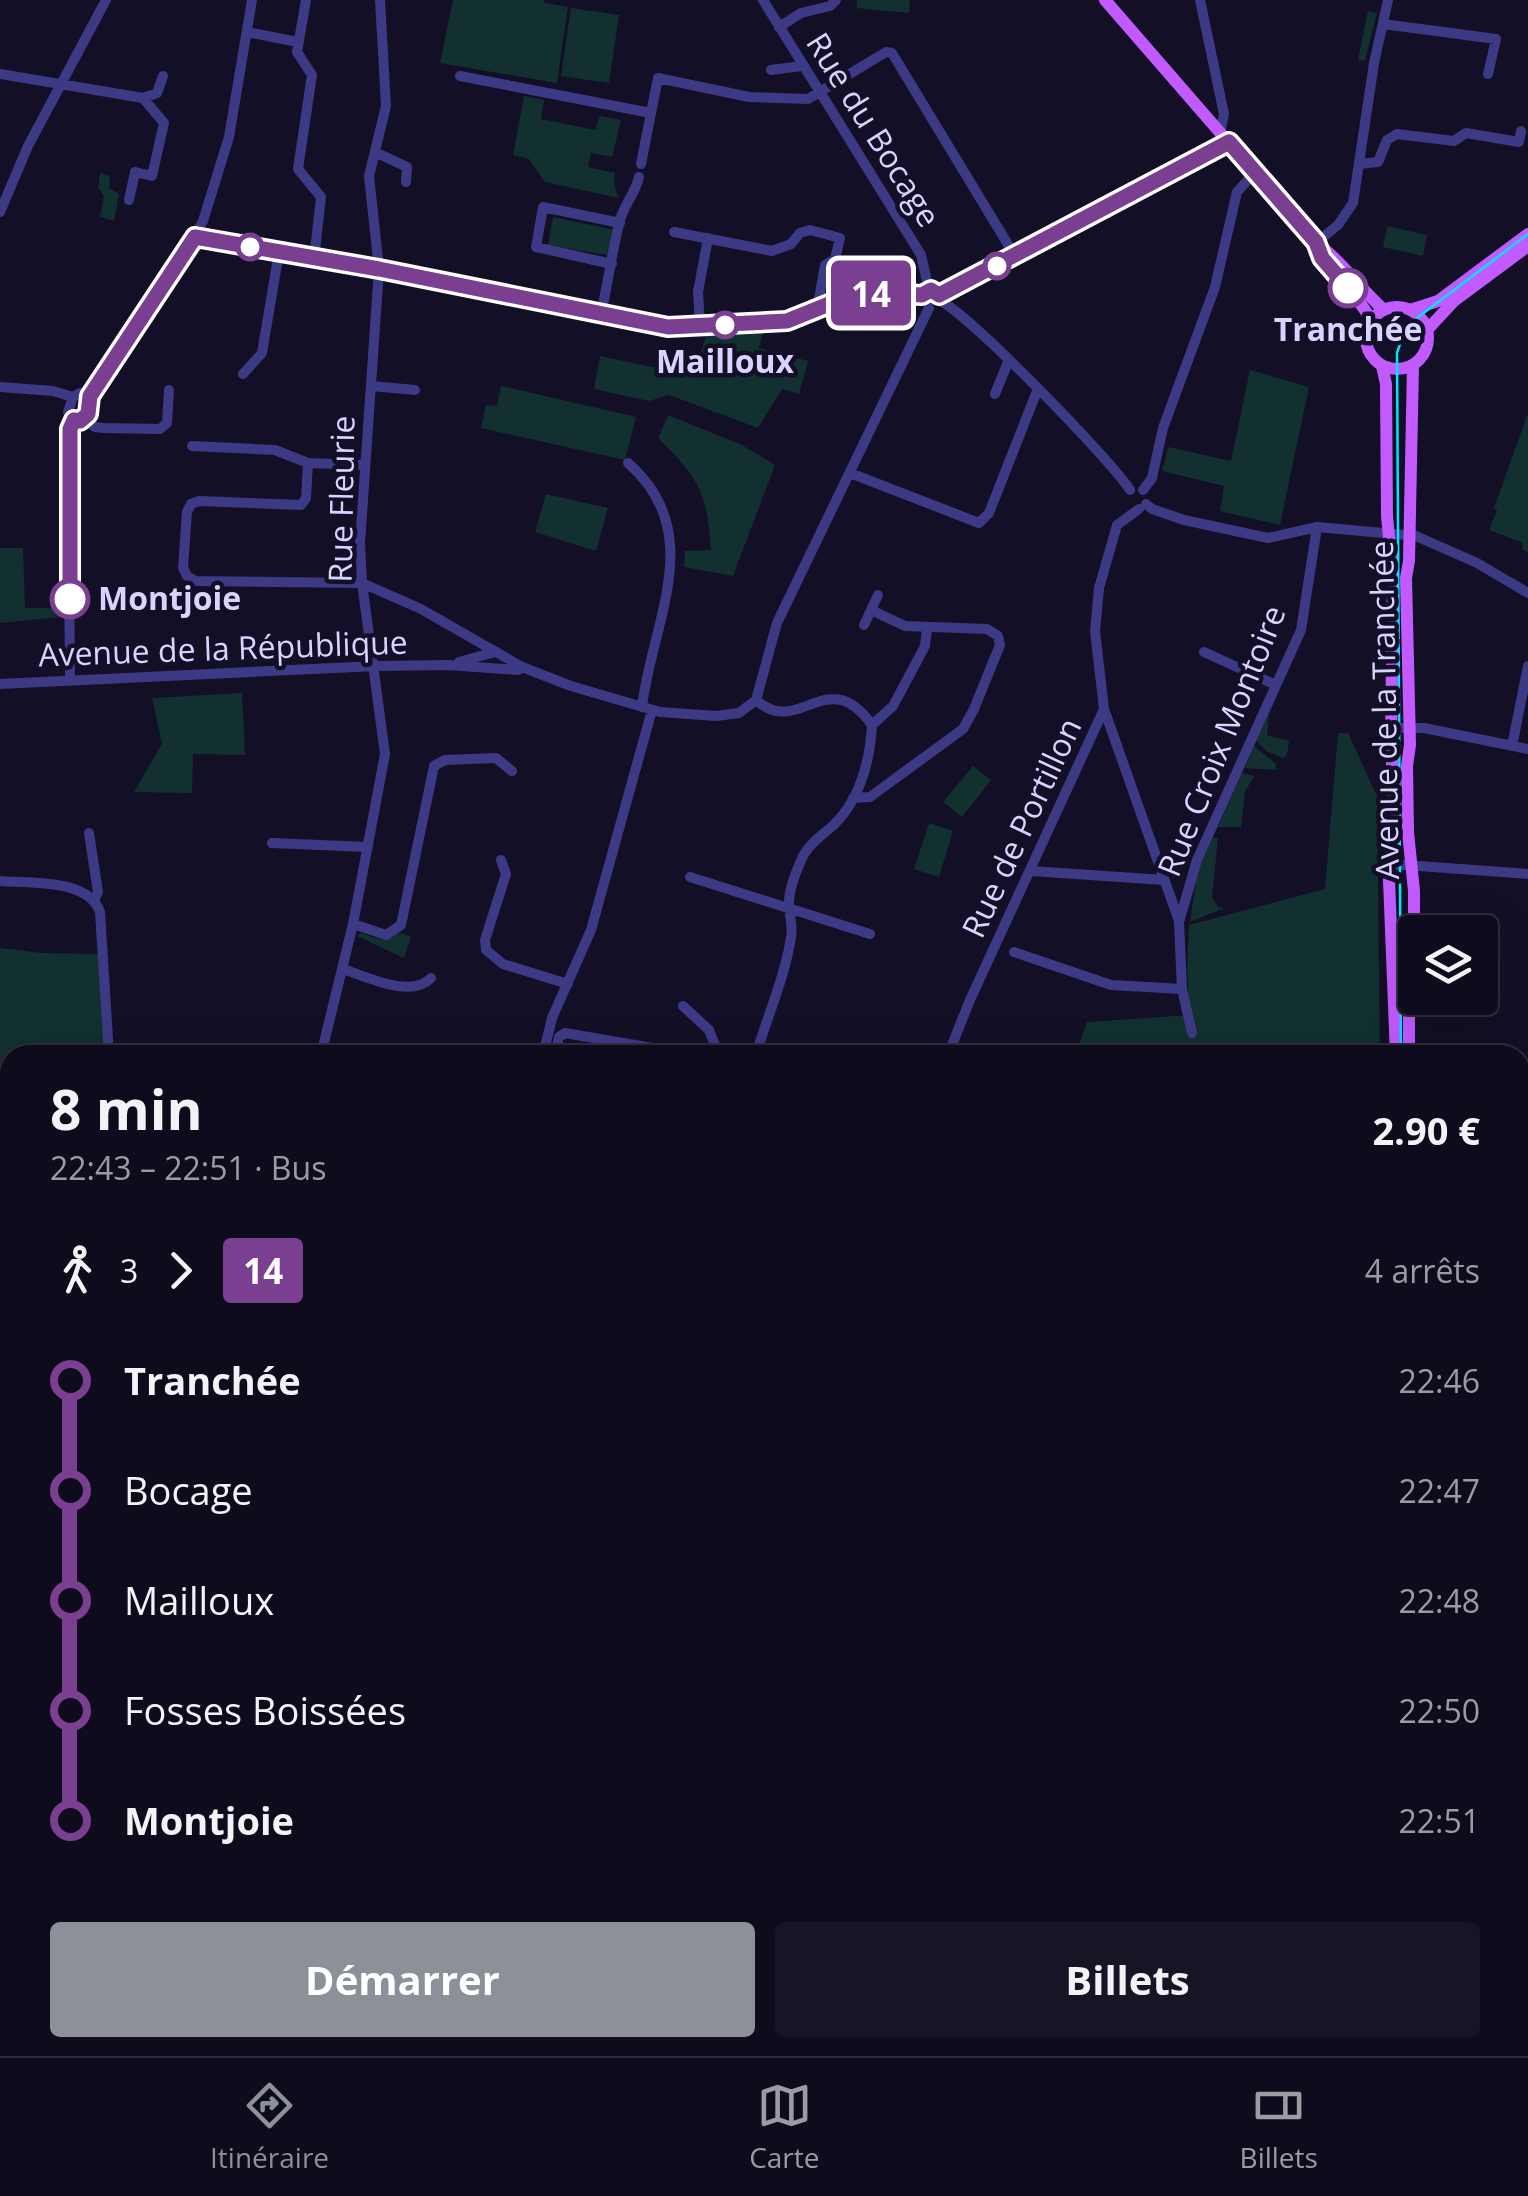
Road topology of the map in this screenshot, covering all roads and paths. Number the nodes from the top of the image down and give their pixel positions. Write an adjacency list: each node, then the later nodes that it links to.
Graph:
1 (106, 0): 20 (street)
2 (252, 0): 35 (street)
3 (306, 0): 13 (street)
4 (380, 0): 26 (street, Rue Fleurie)
5 (763, 0): 11 (street, Rue du Bocage)
6 (836, 0): 11 (street)
7 (1105, 0): 25 (main road)
8 (1200, 0): 25 (street)
9 (1388, 0): 10 (street)
10 (1383, 24): 17 (street); 27 (street)
11 (779, 27): 14 (street, Rue du Bocage)
12 (252, 33): 13 (street)
13 (298, 42): 41 (street)
14 (802, 66): 15 (street); 21 (street, Rue du Bocage)
15 (771, 70)
16 (0, 74): 20 (street)
17 (1488, 74)
18 (163, 76): 22 (street)
19 (460, 76): 23 (street)
20 (63, 84): 22 (street); 31 (street)
21 (820, 93): 23 (street); 40 (street); 44 (street, Rue du Bocage)
22 (143, 98): 30 (street)
23 (651, 114): 32 (street)
24 (1521, 132): 27 (street)
25 (1224, 137): 28 (main road); 40 (street)
26 (375, 152): 29 (street); 43 (street, Rue Fleurie)
27 (1359, 164): 37 (street)
28 (1255, 172): 37 (main road); 71 (street)
29 (406, 182)
30 (130, 200)
31 (0, 212)
32 (620, 223): 42 (street); 42 (street)
33 (674, 232): 36 (street)
34 (1528, 234): 47 (main road)
35 (195, 237): 39 (street); 62 (street)
36 (708, 238): 45 (street); 50 (street)
37 (1316, 242): 46 (main road); 49 (main road)
38 (1528, 246): 51 (main road)
39 (279, 252): 41 (street); 55 (street)
40 (1015, 256): 44 (street)
41 (314, 258): 43 (street)
42 (612, 264): 48 (street)
43 (379, 269): 48 (street); 56 (street, Rue Fleurie)
44 (932, 298): 45 (street); 52 (street); 69 (street)
45 (822, 306): 50 (street)
46 (1384, 310): 47 (main road); 49 (main road)
47 (1410, 310): 51 (main road)
48 (601, 314): 50 (street)
49 (1370, 322): 54 (main road)
50 (700, 326)
51 (1427, 330): 53 (main road)
52 (1008, 362): 60 (street); 61 (street)
53 (1413, 365): 54 (main road); 75 (main road, Avenue de la Tranchée)
54 (1382, 366): 74 (main road, Avenue de la Tranchée)
55 (243, 374)
56 (370, 386): 59 (street); 68 (street, Rue Fleurie)
57 (0, 388): 63 (street)
58 (169, 390): 64 (street)
59 (414, 390)
60 (1037, 390): 69 (street); 70 (street)
61 (994, 394)
62 (90, 396): 63 (street); 64 (street)
63 (73, 397): 64 (street)
64 (79, 420): 88 (street)
65 (192, 446): 66 (street)
66 (308, 463): 68 (street); 76 (street)
67 (628, 463): 92 (street)
68 (364, 465): 76 (street, Rue Fleurie)
69 (850, 472): 91 (street)
70 (1130, 490): 71 (street); 72 (street)
71 (1143, 490): 72 (street)
72 (1142, 506): 73 (street); 93 (street, Rue de Portillon)
73 (1317, 527): 74 (street); 90 (street, Rue Croix Montoire)
74 (1388, 536): 75 (street); 95 (main road, Avenue de la Tranchée)
75 (1410, 536): 77 (street); 96 (main road, Avenue de la Tranchée)
76 (362, 583): 82 (street); 85 (street, Rue Fleurie)
77 (1528, 593)
78 (878, 595): 79 (street)
79 (871, 610): 80 (street); 81 (street)
80 (864, 625)
81 (926, 628): 94 (street); 100 (street)
82 (495, 652): 84 (street, Avenue de la République); 87 (street)
83 (1204, 652): 90 (street)
84 (448, 664): 85 (street, Avenue de la République); 87 (street, Avenue de la République)
85 (376, 666): 88 (street, Avenue de la République); 103 (street, Rue Fleurie)
86 (1528, 666): 97 (street)
87 (522, 668): 92 (street)
88 (70, 679): 89 (street, Avenue de la République)
89 (0, 684)
90 (1276, 685): 114 (street, Rue Croix Montoire)
91 (756, 700): 92 (street); 94 (street)
92 (647, 708): 120 (street)
93 (1104, 708): 107 (street, Rue de Portillon); 110 (street)
94 (872, 725): 100 (street)
95 (1393, 728): 96 (street); 105 (main road, Avenue de la Tranchée)
96 (1410, 728): 97 (street); 106 (main road, Avenue de la Tranchée)
97 (1512, 746): 98 (street)
98 (1528, 749)
99 (512, 770): 115 (street)
100 (853, 798): 113 (street)
101 (89, 833): 112 (street)
102 (272, 843): 103 (street)
103 (368, 846): 115 (street, Rue Fleurie)
104 (501, 860): 120 (street)
105 (1390, 864): 106 (street); 132 (main road, Avenue de la Tranchée)
106 (1414, 865): 108 (street); 133 (main road, Avenue de la Tranchée)
107 (1031, 871): 110 (street); 131 (street, Rue de Portillon)
108 (1528, 874)
109 (690, 878): 113 (street)
110 (1164, 880): 114 (street)
111 (0, 882): 112 (street)
112 (94, 900): 124 (street)
113 (789, 910): 116 (street); 130 (street)
114 (1179, 922): 121 (street, Rue Croix Montoire)
115 (353, 924): 118 (street, Rue Fleurie)
116 (870, 934)
117 (1014, 952): 121 (street)
118 (343, 969): 119 (street); 125 (street, Rue Fleurie)
119 (431, 978)
120 (568, 984): 126 (street)
121 (1182, 989): 123 (street, Rue Croix Montoire)
122 (683, 1006): 129 (street)
123 (1192, 1034)
124 (108, 1045)
125 (324, 1045)
126 (545, 1045)
127 (558, 1045): 128 (street)
128 (635, 1045)
129 (717, 1045)
130 (759, 1045)
131 (952, 1045)
132 (1396, 1045)
133 (1409, 1045)

